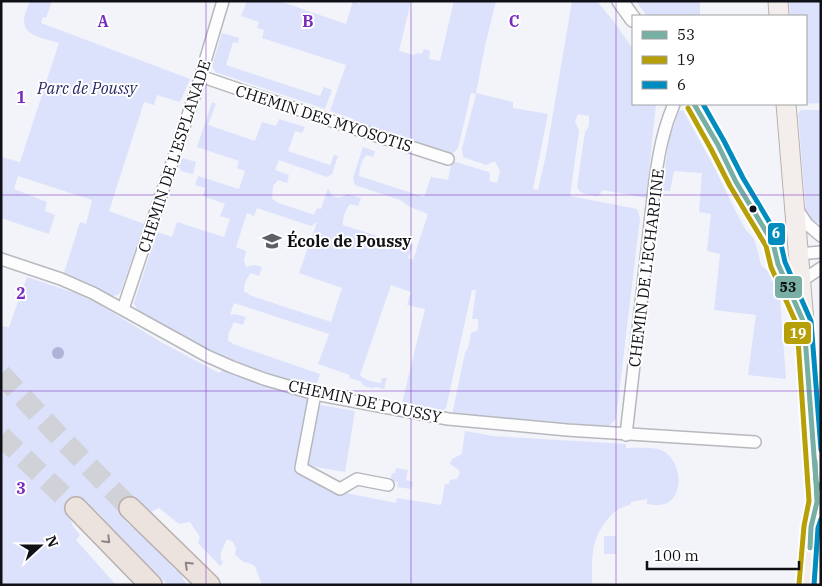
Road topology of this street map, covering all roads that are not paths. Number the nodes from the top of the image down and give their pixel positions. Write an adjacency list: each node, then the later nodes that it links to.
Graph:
1 (223, 1): 6 (street, CHEMIN DE L'ESPLANADE)
2 (620, 1): 5 (street)
3 (778, 1): 4 (main road)
4 (779, 15)
5 (632, 18)
6 (200, 76): 10 (street, CHEMIN DES MYOSOTIS); 19 (street, CHEMIN DE L'ESPLANADE)
7 (674, 105): 21 (street, CHEMIN DE L'ECHARPINE)
8 (695, 105): 11 (street)
9 (785, 105): 12 (main road)
10 (448, 159)
11 (736, 182)
12 (794, 203): 13 (street); 15 (main road)
13 (821, 236)
14 (821, 252): 15 (street)
15 (798, 254): 18 (main road)
16 (1, 259): 19 (street, CHEMIN DE POUSSY)
17 (821, 268): 18 (street)
18 (800, 282): 24 (main road)
19 (123, 309): 20 (street, CHEMIN DE POUSSY)
20 (315, 394): 21 (street, CHEMIN DE POUSSY); 23 (street)
21 (626, 434): 22 (street, CHEMIN DE POUSSY)
22 (755, 442)
23 (388, 485)
24 (819, 498): 27 (main road)
25 (76, 508): 28 (highway, one-way to 28)
26 (130, 508): 29 (highway, one-way to 26)
27 (817, 548): 30 (main road)
28 (147, 580)
29 (209, 585)
30 (806, 585)

